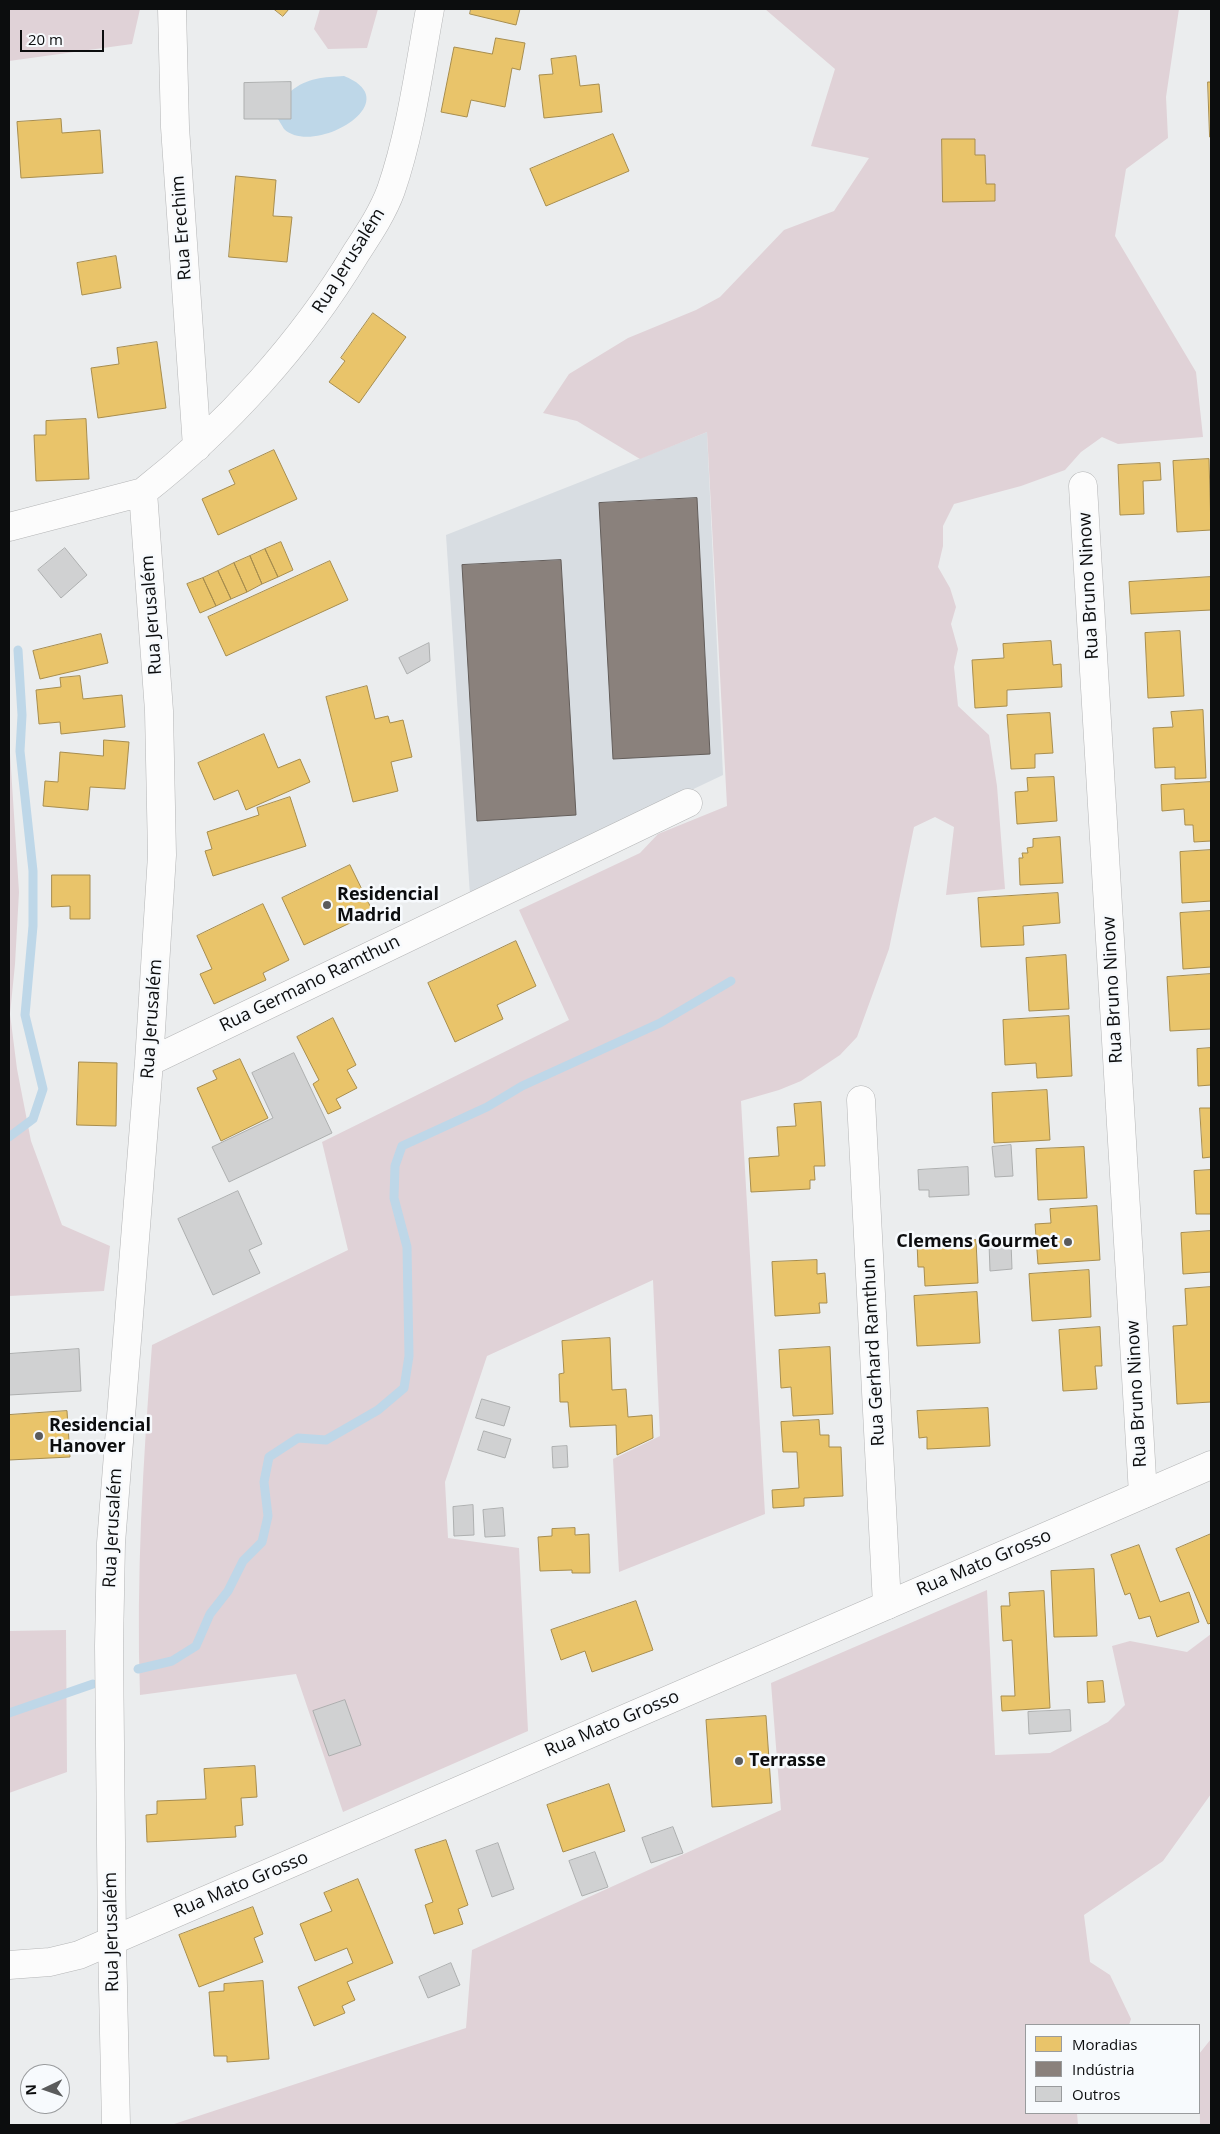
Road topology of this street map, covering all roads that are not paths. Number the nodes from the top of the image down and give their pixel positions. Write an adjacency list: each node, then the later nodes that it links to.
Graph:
1 (172, 9): 3 (street, Rua Erechim)
2 (430, 9): 3 (street, Rua Jerusalém)
3 (197, 447): 5 (street, Rua Jerusalém)
4 (1083, 486): 11 (street, Rua Bruno Ninow)
5 (143, 492): 6 (street); 8 (street, Rua Jerusalém)
6 (9, 527)
7 (688, 803): 8 (street, Rua Germano Ramthun)
8 (149, 1062): 13 (street, Rua Jerusalém)
9 (861, 1100): 12 (street, Rua Gerhard Ramthun)
10 (1211, 1465): 11 (street, Rua Mato Grosso)
11 (1143, 1494): 12 (street, Rua Mato Grosso)
12 (887, 1604): 13 (street, Rua Mato Grosso)
13 (112, 1941): 14 (street, Rua Mato Grosso); 15 (street, Rua Jerusalém)
14 (9, 1965)
15 (116, 2125)

